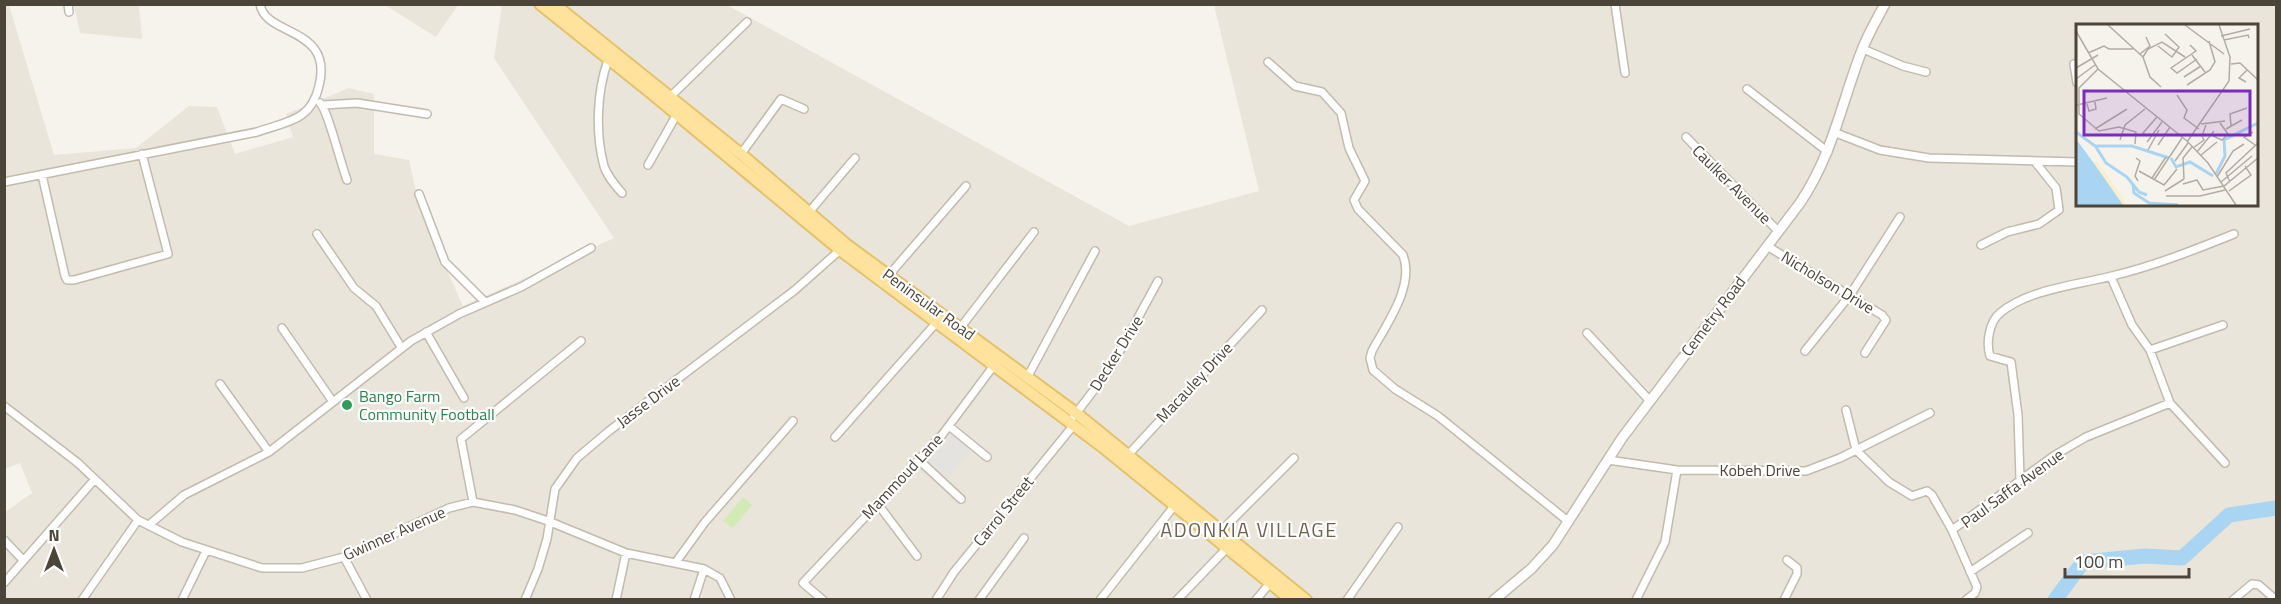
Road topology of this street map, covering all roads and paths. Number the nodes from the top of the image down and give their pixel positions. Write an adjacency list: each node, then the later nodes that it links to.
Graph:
1 (260, 4): 16 (street)
2 (540, 4): 8 (main road, Peninsular Road)
3 (554, 4): 15 (main road, Peninsular Road)
4 (1615, 4): 12 (street)
5 (1885, 4): 7 (street, Cemetry Road)
6 (747, 22): 15 (street)
7 (1863, 49): 11 (street); 21 (street, Cemetry Road)
8 (608, 60): 20 (main road, Peninsular Road); 34 (street)
9 (1268, 62): 95 (street)
10 (2074, 64): 13 (street)
11 (1926, 72)
12 (1624, 73)
13 (2076, 77)
14 (1747, 89): 23 (street)
15 (670, 97): 25 (main road, Peninsular Road)
16 (316, 100): 17 (street); 24 (street)
17 (323, 105): 19 (street); 31 (street)
18 (804, 109): 25 (street)
19 (427, 114)
20 (677, 114): 29 (street); 45 (main road, Peninsular Road)
21 (1836, 133): 23 (street, Cemetry Road); 28 (street)
22 (1686, 137): 38 (street, Caulker Avenue)
23 (1828, 152): 38 (street, Cemetry Road)
24 (142, 154): 30 (street); 30 (street)
25 (741, 154): 36 (main road, Peninsular Road)
26 (855, 158): 36 (street)
27 (2076, 162): 28 (street)
28 (2036, 163): 42 (street)
29 (648, 165)
30 (42, 175): 32 (street)
31 (348, 180)
32 (4, 182)
33 (966, 186): 47 (street)
34 (622, 193)
35 (419, 194): 51 (street)
36 (810, 211): 47 (main road, Peninsular Road)
37 (1900, 217): 50 (street)
38 (1778, 231): 43 (street, Cemetry Road)
39 (1034, 232): 55 (street)
40 (317, 234): 60 (street)
41 (2234, 234): 48 (street)
42 (1981, 245)
43 (1767, 246): 50 (street, Nicholson Drive); 68 (street, Cemetry Road)
44 (591, 248): 51 (street)
45 (840, 250): 53 (main road, Peninsular Road); 94 (street, Jasse Drive)
46 (1095, 251): 65 (street)
47 (889, 275): 55 (main road, Peninsular Road)
48 (2111, 277): 62 (street); 88 (street)
49 (1158, 281): 74 (street, Decker Drive)
50 (1850, 295): 61 (street); 63 (street, Nicholson Drive)
51 (485, 302): 57 (street)
52 (1262, 310): 80 (street, Macauley Drive)
53 (937, 322): 64 (main road, Peninsular Road); 77 (street)
54 (2223, 325): 62 (street)
55 (961, 327): 65 (main road, Peninsular Road)
56 (282, 328): 69 (street)
57 (426, 332): 60 (street); 67 (street)
58 (1587, 333): 68 (street)
59 (581, 341): 90 (street)
60 (400, 347): 69 (street)
61 (1805, 351)
62 (2150, 351): 70 (street)
63 (1865, 353)
64 (995, 364): 74 (main road, Peninsular Road); 76 (street, Mammoud Lane)
65 (1028, 376): 74 (main road, Peninsular Road)
66 (220, 384): 79 (street)
67 (464, 398)
68 (1650, 401): 84 (street, Cemetry Road)
69 (333, 402): 79 (street)
70 (2170, 403): 85 (street); 88 (street, Paul Saffa Avenue)
71 (4, 406): 87 (street, Gwinner Avenue)
72 (1846, 410): 78 (street)
73 (1930, 413): 78 (street, Kobeh Drive)
74 (1073, 420): 80 (main road, Peninsular Road); 92 (main road, Peninsular Road); 123 (street, Carrol Street)
75 (793, 421): 110 (street)
76 (950, 426): 81 (street); 83 (street, Mammoud Lane)
77 (835, 437)
78 (1856, 450): 86 (street, Kobeh Drive); 98 (street)
79 (269, 452): 96 (street)
80 (1128, 455): 99 (main road, Peninsular Road)
81 (987, 456)
82 (1294, 458): 99 (street)
83 (919, 460): 89 (street); 91 (street, Mammoud Lane)
84 (1608, 460): 86 (street, Kobeh Drive); 95 (street, Cemetry Road)
85 (2225, 463)
86 (1677, 470): 132 (street)
87 (95, 478): 93 (street, Gwinner Avenue); 108 (street)
88 (2020, 479): 98 (street, Paul Saffa Avenue)
89 (961, 499)
90 (473, 502): 94 (street, Gwinner Avenue); 107 (street, Gwinner Avenue)
91 (877, 503): 106 (street); 122 (street, Mammoud Lane)
92 (1175, 505): 103 (main road, Peninsular Road); 125 (street)
93 (138, 520): 96 (street, Gwinner Avenue); 115 (street)
94 (548, 520): 105 (street, Gwinner Avenue); 118 (street, Jasse Drive)
95 (1569, 522): 131 (street, Cemetry Road)
96 (148, 525): 104 (street, Gwinner Avenue)
97 (1398, 527): 130 (street)
98 (1952, 530): 112 (street)
99 (1221, 531): 129 (main road, Peninsular Road)
100 (2028, 533): 112 (street)
101 (1024, 538): 124 (street)
102 (4, 540): 108 (street)
103 (1228, 547): 114 (main road, Peninsular Road); 126 (street)
104 (206, 551): 107 (street, Gwinner Avenue); 116 (street)
105 (626, 553): 110 (street, Gwinner Avenue); 119 (street)
106 (917, 556)
107 (344, 557): 117 (street)
108 (22, 560): 113 (street)
109 (1787, 560): 133 (street)
110 (676, 562): 111 (street, Gwinner Avenue)
111 (704, 569): 120 (street); 121 (street, Gwinner Avenue)
112 (1970, 572): 134 (street)
113 (4, 583)
114 (1270, 583): 127 (street); 128 (main road, Peninsular Road)
115 (82, 600)
116 (182, 600)
117 (368, 600)
118 (525, 600)
119 (616, 600)
120 (693, 600)
121 (731, 600)
122 (823, 600)
123 (936, 600)
124 (979, 600)
125 (1100, 600)
126 (1177, 600)
127 (1256, 600)
128 (1292, 600)
129 (1306, 600)
130 (1347, 600)
131 (1494, 600)
132 (1636, 600)
133 (1784, 600)
134 (1966, 600)
135 (2233, 600): 136 (street)
136 (2276, 600)

